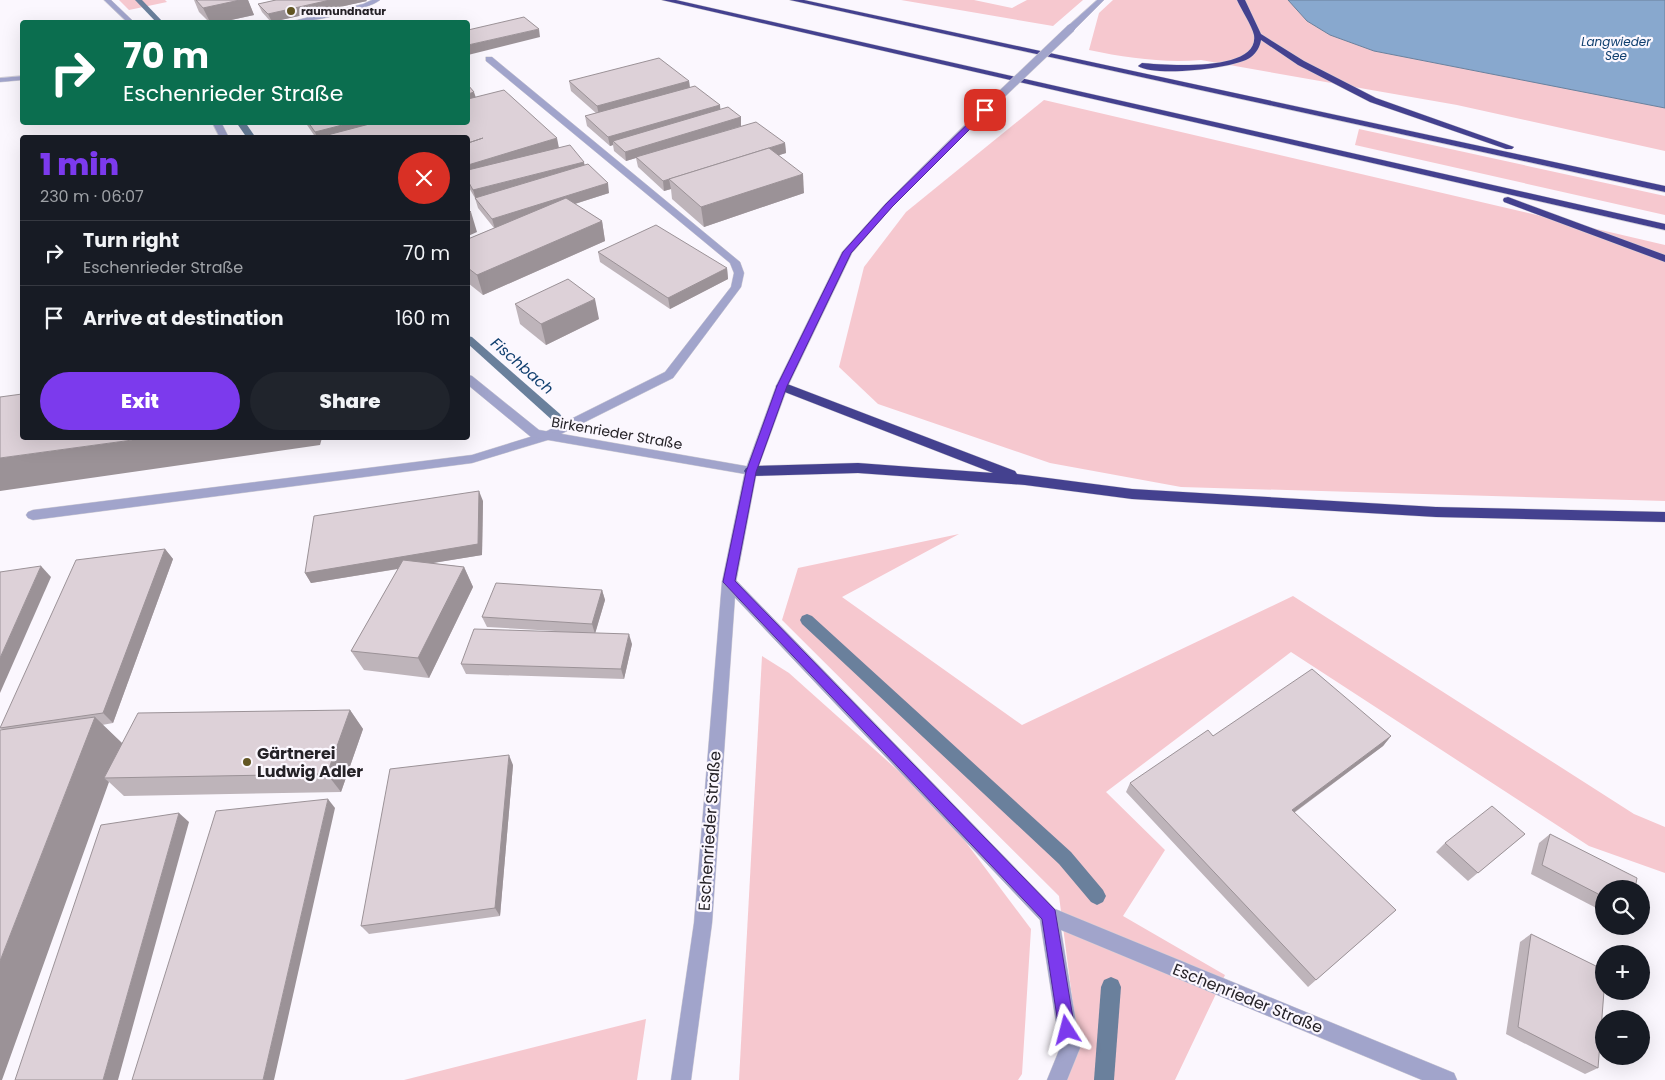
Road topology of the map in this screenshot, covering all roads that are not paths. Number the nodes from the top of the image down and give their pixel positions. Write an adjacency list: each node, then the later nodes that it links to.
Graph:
1 (107, 0): 7 (street)
2 (378, 0): 8 (street)
3 (666, 0): 15 (highway)
4 (794, 0): 11 (highway)
5 (1102, 0): 20 (street, Eschenrieder Straße, bridge)
6 (1241, 0): 9 (highway)
7 (129, 20)
8 (302, 20)
9 (1258, 35): 11 (highway); 14 (highway)
10 (489, 59): 21 (street)
11 (1074, 60): 14 (highway)
12 (20, 78): 13 (street)
13 (0, 80)
14 (1574, 169): 16 (highway)
15 (1453, 179): 17 (highway); 18 (highway)
16 (1665, 189)
17 (1665, 227)
18 (1665, 259)
19 (470, 381): 21 (street, Birkenrieder Straße)
20 (782, 386): 22 (street, Eschenrieder Straße); 23 (highway)
21 (547, 436): 22 (street, Birkenrieder Straße); 24 (street)
22 (751, 472): 23 (highway); 26 (street, Eschenrieder Straße)
23 (1025, 480): 25 (highway)
24 (34, 515)
25 (1665, 517)
26 (729, 582): 27 (street, Eschenrieder Straße); 28 (street, Eschenrieder Straße)
27 (1049, 916): 29 (street); 30 (street, Eschenrieder Straße)
28 (681, 1080)
29 (1056, 1080)
30 (1447, 1080)

